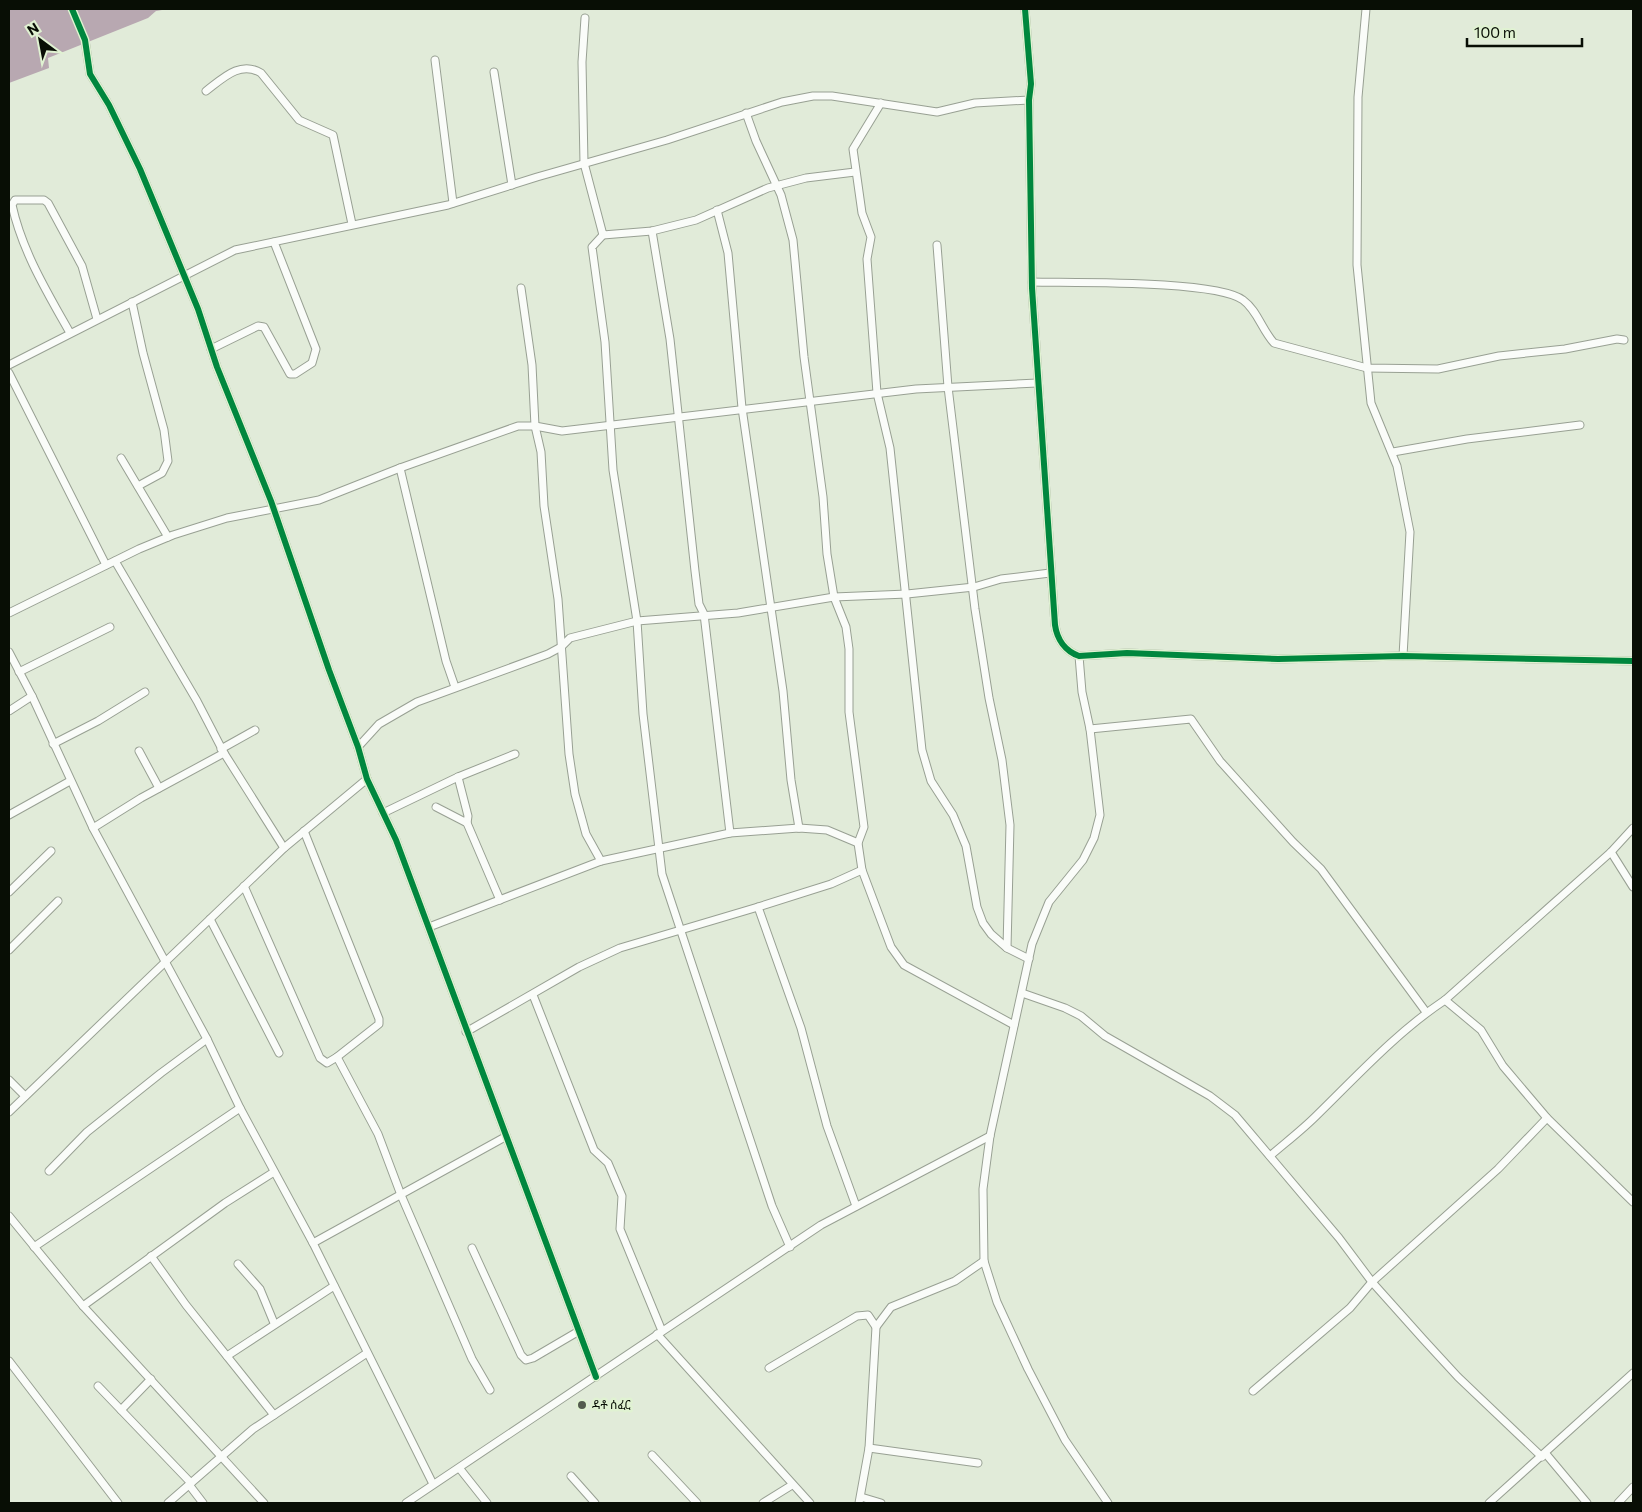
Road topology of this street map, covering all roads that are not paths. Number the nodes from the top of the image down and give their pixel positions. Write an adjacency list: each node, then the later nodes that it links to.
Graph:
1 (72, 9): 22 (street)
2 (1025, 9): 8 (street)
3 (1366, 9): 31 (street)
4 (585, 18): 11 (street)
5 (435, 60): 15 (street)
6 (494, 72): 13 (street)
7 (206, 91): 17 (street)
8 (1029, 100): 9 (street); 23 (street)
9 (881, 103): 10 (street); 12 (street)
10 (746, 113): 11 (street); 14 (street)
11 (584, 163): 13 (street); 19 (street)
12 (855, 172): 14 (street); 35 (street)
13 (512, 185): 15 (street)
14 (777, 185): 16 (street); 36 (street)
15 (453, 204): 17 (street)
16 (717, 210): 18 (street); 37 (street)
17 (352, 224): 20 (street)
18 (652, 231): 19 (street); 38 (street)
19 (603, 235): 40 (street)
20 (274, 242): 22 (street); 29 (street)
21 (936, 246): 34 (street)
22 (184, 278): 25 (street); 29 (street)
23 (1032, 282): 31 (street); 33 (street)
24 (521, 288): 39 (street)
25 (132, 302): 26 (street); 45 (street)
26 (97, 319): 27 (street); 27 (street)
27 (70, 333): 30 (street)
28 (1624, 340): 31 (street)
29 (211, 349): 46 (street)
30 (9, 365)
31 (1368, 368): 42 (street)
32 (9, 373): 49 (street)
33 (1038, 383): 34 (street); 50 (street)
34 (948, 387): 35 (street); 51 (street)
35 (878, 392): 36 (street); 52 (street)
36 (811, 401): 37 (street); 53 (street)
37 (742, 408): 38 (street); 54 (street)
38 (677, 418): 40 (street); 56 (street)
39 (536, 426): 40 (street); 44 (street); 59 (street)
40 (609, 426): 57 (street)
41 (1580, 426): 42 (street)
42 (1393, 452): 62 (street)
43 (121, 458): 45 (street)
44 (400, 468): 46 (street); 65 (street)
45 (138, 486): 47 (street)
46 (274, 508): 47 (street); 72 (street)
47 (168, 537): 48 (street)
48 (115, 560): 49 (street); 74 (street)
49 (106, 565): 55 (street)
50 (1050, 573): 51 (street); 61 (street)
51 (974, 588): 52 (street); 105 (street)
52 (907, 594): 53 (street); 105 (street)
53 (834, 597): 54 (street); 89 (street)
54 (770, 609): 56 (street); 85 (street)
55 (9, 613)
56 (704, 614): 57 (street); 88 (street)
57 (637, 620): 59 (street); 91 (street)
58 (110, 627): 64 (street)
59 (561, 647): 65 (street); 94 (street)
60 (9, 652): 64 (street)
61 (1078, 656): 62 (street); 69 (street)
62 (1403, 656): 63 (street)
63 (1633, 661)
64 (19, 672): 67 (street)
65 (455, 687): 72 (street)
66 (145, 692): 71 (street)
67 (32, 696): 68 (street); 71 (street)
68 (9, 711)
69 (1090, 729): 107 (street); 112 (street)
70 (254, 730): 74 (street)
71 (53, 744): 78 (street)
72 (358, 747): 77 (street)
73 (139, 751): 79 (street)
74 (223, 751): 79 (street); 90 (street)
75 (516, 754): 76 (street)
76 (458, 777): 81 (street); 83 (street)
77 (367, 779): 81 (street); 87 (street)
78 (70, 782): 82 (street); 84 (street)
79 (159, 788): 84 (street)
80 (436, 806): 83 (street)
81 (383, 813): 103 (street)
82 (9, 815)
83 (467, 823): 99 (street)
84 (93, 828): 108 (street)
85 (799, 828): 88 (street); 89 (street)
86 (1633, 828): 93 (street)
87 (304, 831): 90 (street); 117 (street)
88 (730, 833): 91 (street)
89 (858, 843): 95 (street)
90 (284, 848): 96 (street)
91 (658, 848): 94 (street); 104 (street)
92 (51, 851): 98 (street)
93 (1611, 852): 97 (street); 111 (street)
94 (601, 861): 99 (street)
95 (862, 870): 101 (street); 113 (street)
96 (244, 886): 102 (street); 117 (street)
97 (1633, 887)
98 (9, 892)
99 (500, 900): 103 (street)
100 (58, 901): 106 (street)
101 (758, 907): 104 (street); 130 (street)
102 (210, 919): 108 (street); 116 (street)
103 (429, 928): 114 (street)
104 (679, 930): 110 (street); 134 (street)
105 (1007, 948): 107 (street)
106 (9, 950)
107 (1029, 960): 109 (street)
108 (166, 962): 115 (street); 119 (street)
109 (1022, 993): 113 (street); 125 (street)
110 (533, 995): 114 (street); 145 (street)
111 (1445, 1000): 112 (street); 122 (street)
112 (1426, 1012): 125 (street)
113 (1014, 1025): 123 (street)
114 (466, 1032): 124 (street)
115 (207, 1039): 120 (street); 126 (street)
116 (279, 1053)
117 (337, 1057): 128 (street)
118 (9, 1080): 119 (street)
119 (25, 1096): 121 (street)
120 (240, 1108): 127 (street); 133 (street)
121 (9, 1112)
122 (1547, 1118): 129 (street); 139 (street)
123 (990, 1136): 130 (street); 137 (street)
124 (505, 1137): 128 (street); 144 (street)
125 (1270, 1156): 139 (street)
126 (49, 1171)
127 (274, 1172): 132 (street); 136 (street)
128 (401, 1195): 132 (street); 154 (street)
129 (1633, 1202)
130 (856, 1206): 134 (street)
131 (9, 1216): 133 (street)
132 (313, 1243): 140 (street)
133 (34, 1247): 141 (street)
134 (790, 1247): 145 (street)
135 (472, 1248): 144 (street)
136 (151, 1256): 141 (street); 147 (street)
137 (984, 1261): 143 (street); 181 (street)
138 (238, 1264): 142 (street)
139 (1372, 1282): 155 (street); 160 (street)
140 (334, 1286): 142 (street); 146 (street)
141 (83, 1306): 152 (street)
142 (274, 1323): 147 (street)
143 (876, 1327): 149 (street); 158 (street)
144 (579, 1331): 151 (street)
145 (659, 1333): 151 (street); 167 (street)
146 (367, 1353): 157 (street); 166 (street)
147 (227, 1356): 157 (street)
148 (9, 1361): 170 (street)
149 (769, 1368)
150 (1633, 1373): 160 (street)
151 (596, 1377): 163 (street)
152 (151, 1379): 156 (street); 161 (street)
153 (98, 1386): 156 (street)
154 (490, 1390)
155 (1253, 1391)
156 (120, 1410): 165 (street)
157 (274, 1414): 161 (street)
158 (869, 1448): 162 (street); 169 (street)
159 (652, 1455): 177 (street)
160 (1544, 1456): 182 (street); 183 (street)
161 (221, 1457): 165 (street); 173 (street)
162 (978, 1463)
163 (460, 1469): 166 (street); 175 (street)
164 (571, 1476): 176 (street)
165 (190, 1484): 171 (street); 172 (street)
166 (433, 1484): 174 (street)
167 (792, 1485): 178 (street); 179 (street)
168 (1633, 1487): 184 (street)
169 (860, 1500): 180 (street)
170 (118, 1503)
171 (168, 1503)
172 (203, 1503)
173 (264, 1503)
174 (406, 1503)
175 (487, 1503)
176 (595, 1503)
177 (697, 1503)
178 (763, 1503)
179 (810, 1503)
180 (881, 1503)
181 (1108, 1503)
182 (1489, 1503)
183 (1587, 1503)
184 (1618, 1503)

